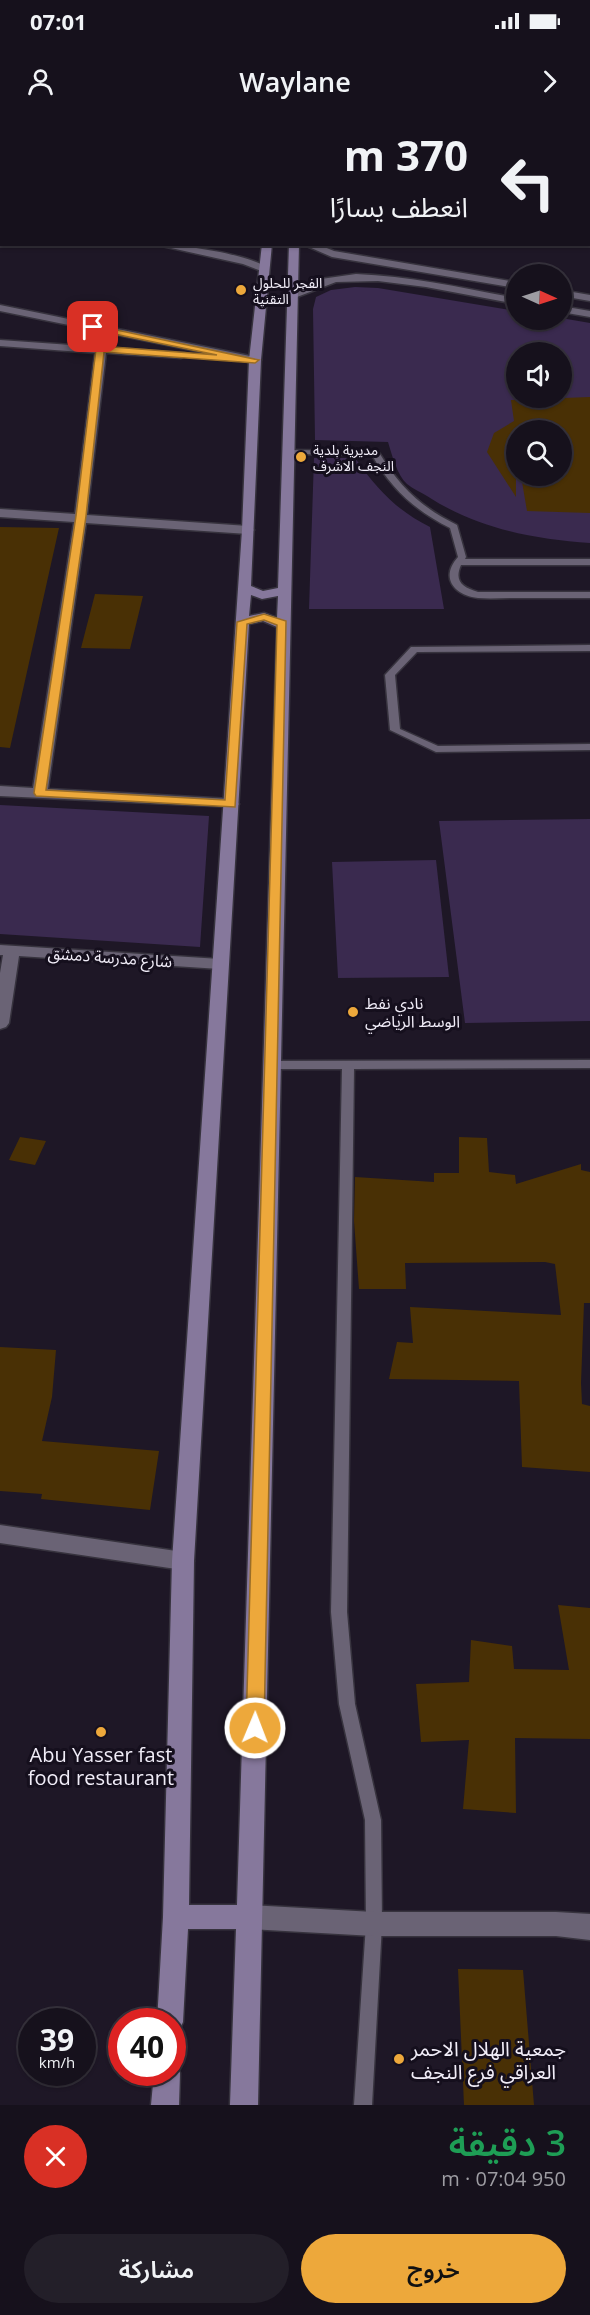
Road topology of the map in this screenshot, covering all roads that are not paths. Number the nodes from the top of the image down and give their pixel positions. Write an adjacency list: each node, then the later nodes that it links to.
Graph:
1 (168, 246): 6 (street)
2 (267, 246): 6 (street)
3 (294, 246): 9 (street)
4 (313, 246): 5 (street)
5 (366, 260): 7 (street); 8 (street)
6 (264, 269): 18 (street)
7 (358, 278): 9 (street); 12 (street)
8 (506, 283)
9 (293, 295): 19 (street)
10 (572, 295): 11 (street)
11 (590, 298)
12 (506, 299)
13 (0, 308): 18 (street)
14 (572, 311): 15 (street)
15 (590, 314)
16 (0, 343): 17 (street)
17 (100, 349): 18 (street); 21 (street)
18 (255, 360): 22 (street)
19 (288, 452): 23 (lane); 26 (street)
20 (0, 513): 21 (street)
21 (81, 516): 22 (street); 33 (street)
22 (248, 530): 25 (street)
23 (458, 562): 24 (lane); 27 (lane)
24 (590, 562)
25 (244, 588): 26 (street); 28 (street)
26 (285, 591): 29 (street)
27 (590, 595)
28 (242, 622): 29 (street); 34 (street)
29 (284, 625): 39 (street)
30 (590, 648): 31 (lane)
31 (590, 747)
32 (0, 791): 33 (street)
33 (40, 793): 34 (street)
34 (231, 804): 36 (street)
35 (6, 950): 36 (street, شارع مدرسة دمشق); 37 (street)
36 (220, 964): 42 (street)
37 (0, 1023)
38 (590, 1064): 40 (lane)
39 (270, 1065): 40 (lane); 44 (street)
40 (348, 1065): 45 (lane)
41 (0, 1534): 42 (street)
42 (183, 1561): 43 (street)
43 (176, 1917): 44 (street); 47 (street)
44 (250, 1917): 45 (street); 50 (street)
45 (374, 1924): 46 (street); 51 (lane)
46 (590, 1927)
47 (171, 2008)
48 (166, 2086): 49 (street)
49 (165, 2105)
50 (244, 2105)
51 (363, 2105)

